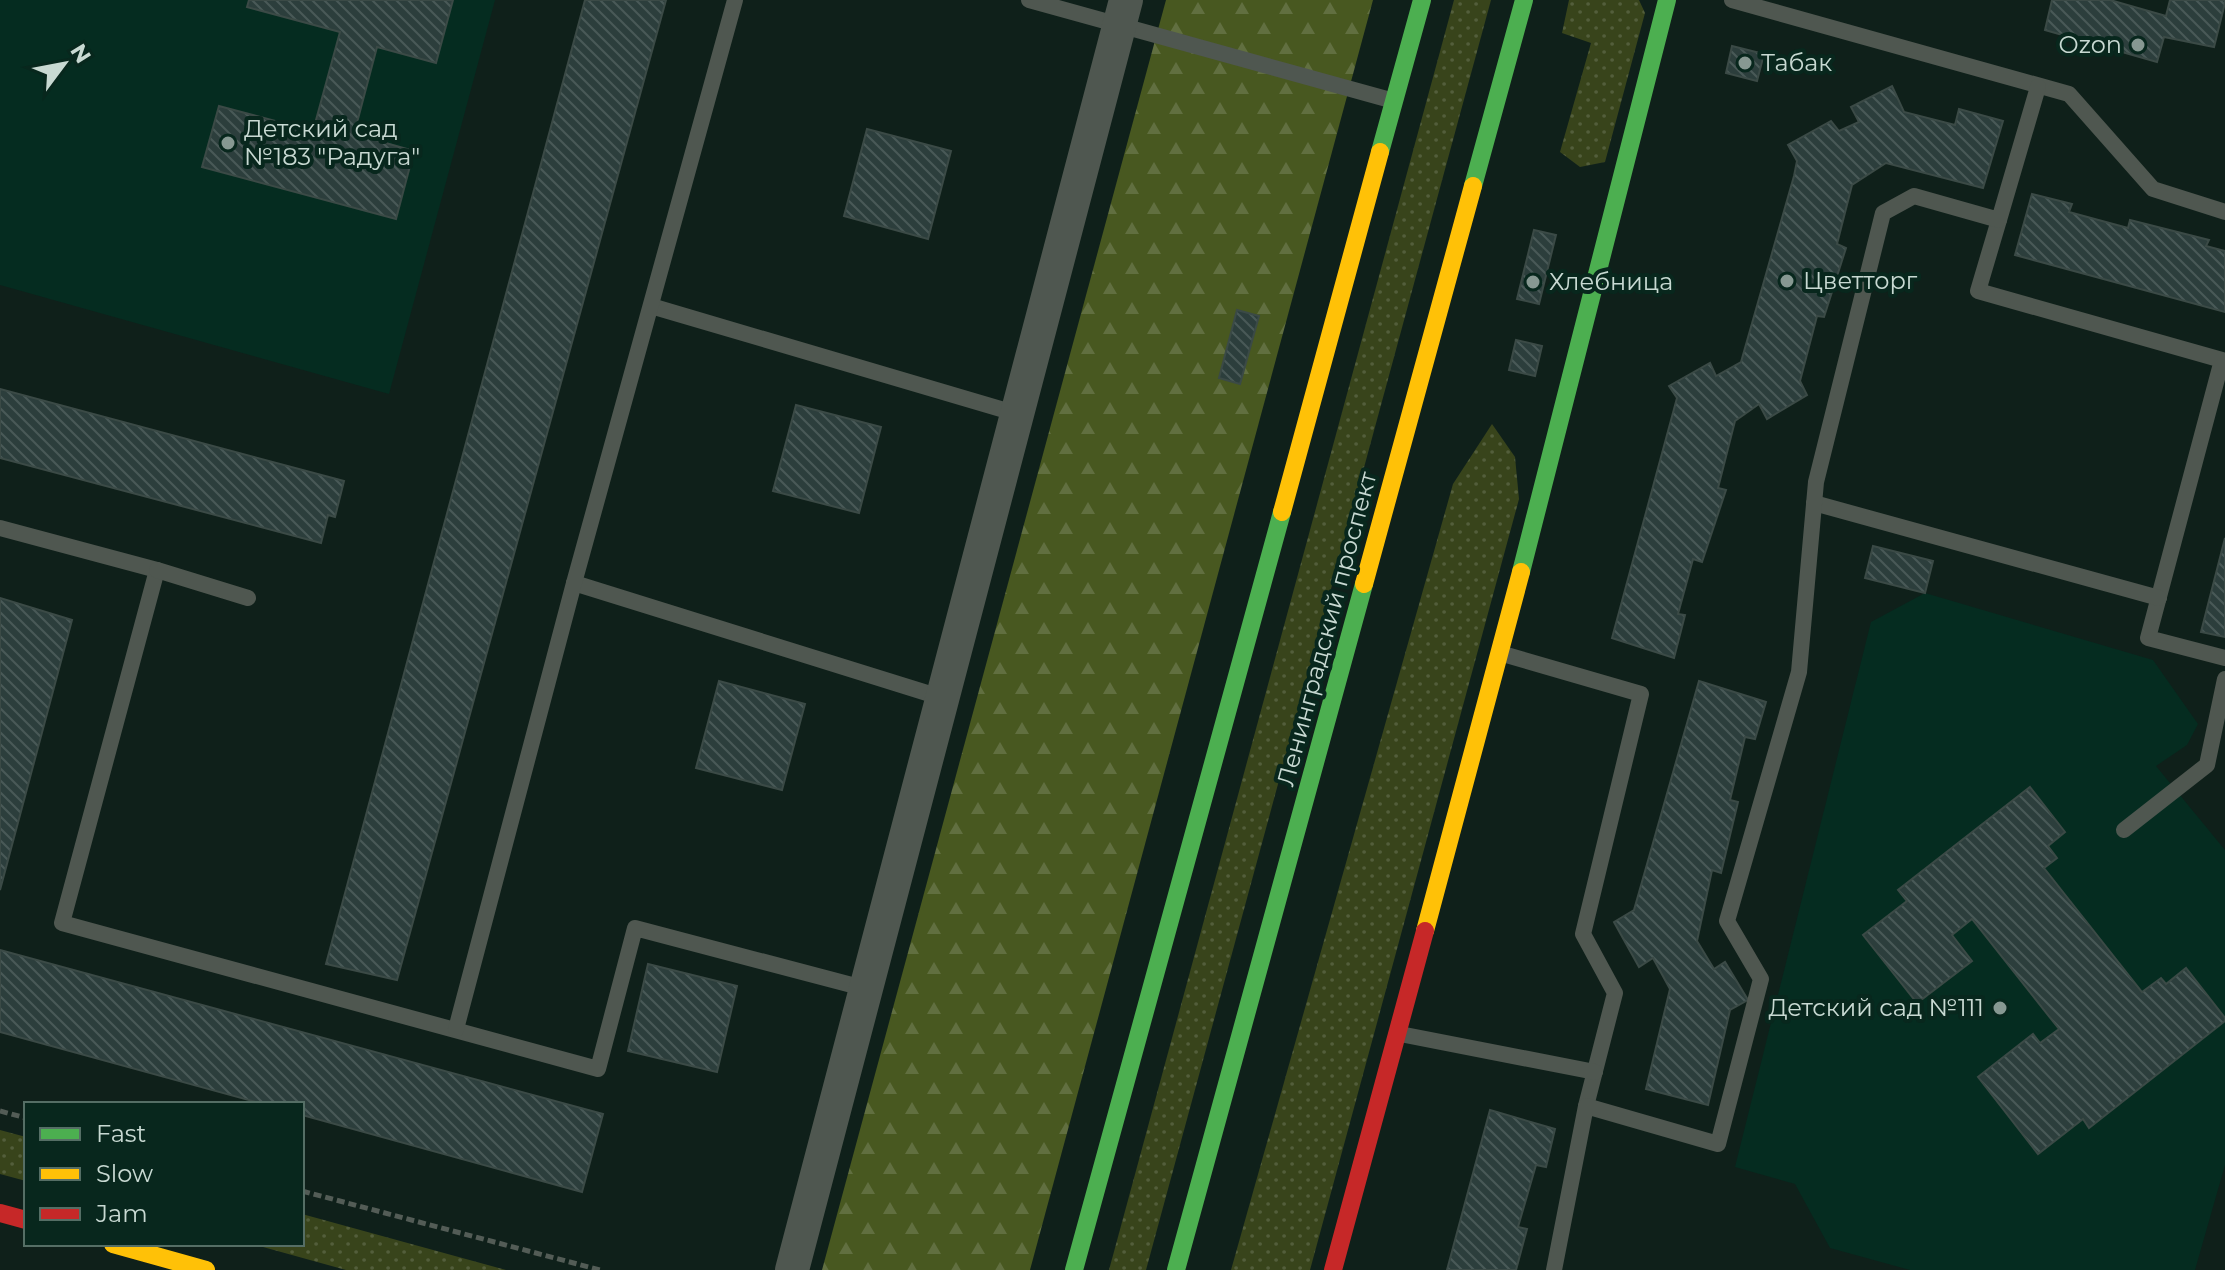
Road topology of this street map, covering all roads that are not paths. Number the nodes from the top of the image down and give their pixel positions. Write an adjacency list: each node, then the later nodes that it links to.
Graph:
1 (735, 0): 12 (lane)
2 (1029, 0): 7 (lane)
3 (1422, 0): 9 (main road)
4 (1524, 0): 36 (main road, Ленинградский проспект)
5 (1667, 0): 20 (main road)
6 (1732, 0): 8 (lane)
7 (1123, 12): 9 (lane); 13 (street)
8 (2038, 87): 10 (lane); 11 (lane)
9 (1394, 101): 35 (main road)
10 (2225, 212)
11 (1999, 220): 14 (lane); 19 (lane)
12 (651, 306): 13 (lane); 17 (lane)
13 (1018, 414): 23 (street)
14 (1814, 503): 19 (lane); 29 (lane)
15 (0, 528): 16 (lane)
16 (157, 570): 18 (lane); 26 (lane)
17 (574, 583): 23 (lane); 26 (lane)
18 (248, 598)
19 (2159, 598): 21 (lane)
20 (1500, 653): 27 (main road); 28 (lane)
21 (2225, 658)
22 (2225, 679): 24 (lane)
23 (943, 698): 25 (street)
24 (2124, 830)
25 (867, 989): 26 (lane); 34 (street)
26 (456, 1029)
27 (1399, 1034): 28 (lane); 37 (main road)
28 (1595, 1072): 29 (lane)
29 (1586, 1106): 38 (lane)
30 (0, 1213): 31 (main road)
31 (24, 1219)
32 (120, 1246): 33 (main road)
33 (206, 1270)
34 (792, 1270)
35 (1074, 1270)
36 (1176, 1270)
37 (1333, 1270)
38 (1554, 1270)

